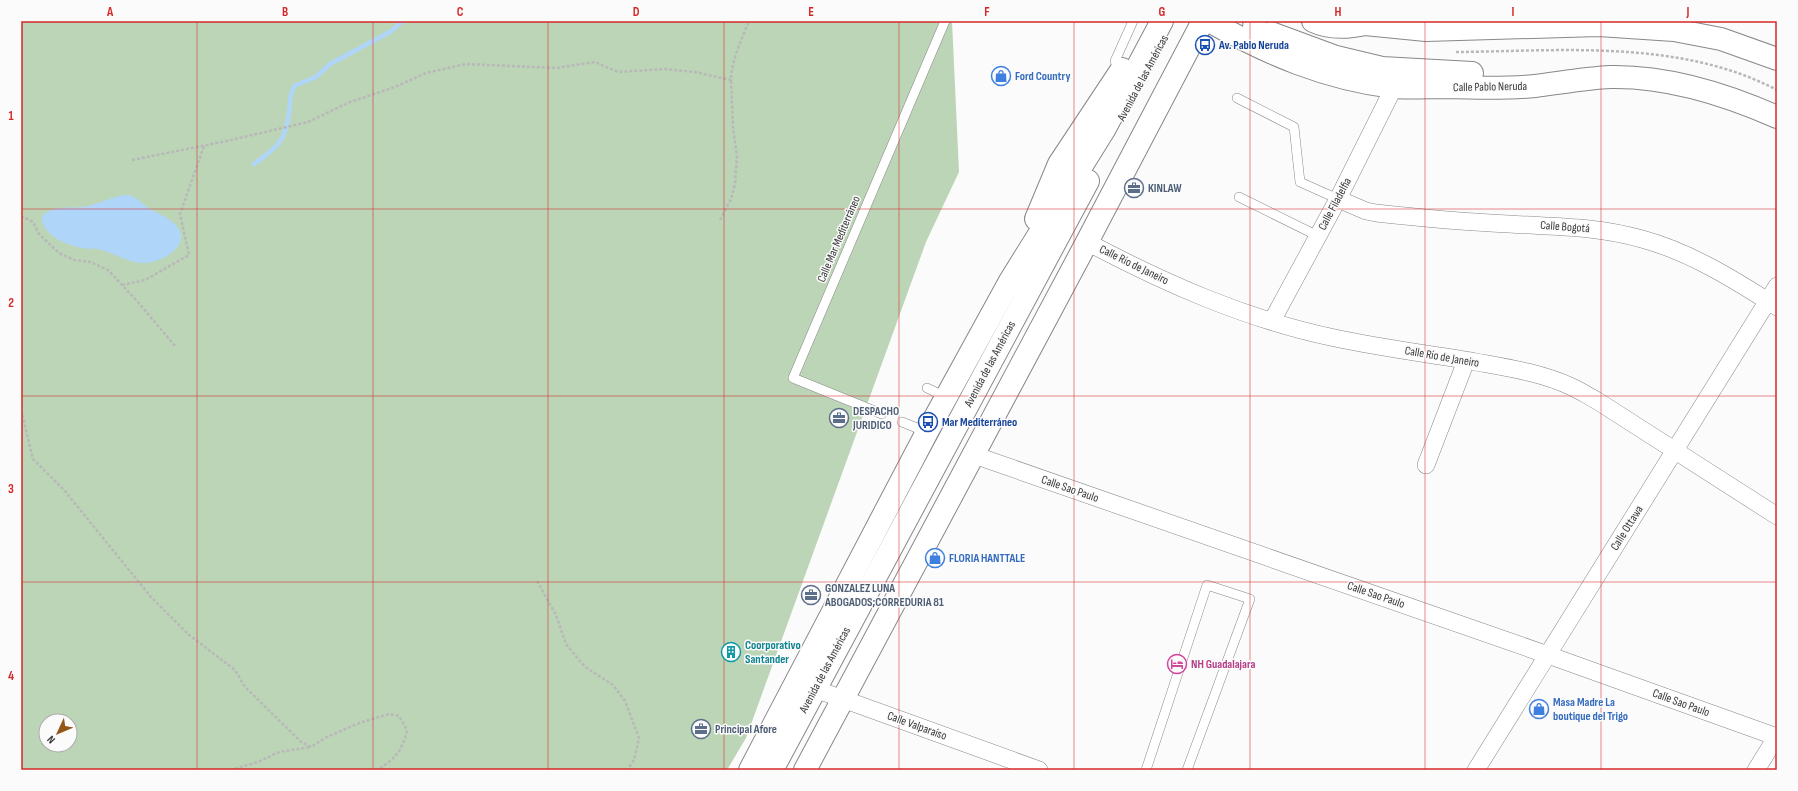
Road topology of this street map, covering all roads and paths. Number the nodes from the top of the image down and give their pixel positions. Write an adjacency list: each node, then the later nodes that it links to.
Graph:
1 (749, 21): 17 (path)
2 (945, 21): 38 (lane, Calle Mar Mediterráneo)
3 (1133, 21): 15 (lane)
4 (1147, 21): 15 (main road, Avenida de las Américas)
5 (1162, 21): 30 (main road, Avenida de las Américas)
6 (1174, 21): 47 (main road, Avenida de las Américas)
7 (1203, 21): 29 (main road)
8 (1209, 21): 12 (main road, Calle Pablo Neruda)
9 (1313, 21): 10 (main road)
10 (1360, 23): 11 (main road)
11 (1418, 25): 14 (main road)
12 (1267, 36): 16 (main road); 18 (main road, Calle Pablo Neruda)
13 (1450, 52): 19 (path)
14 (1777, 59)
15 (1120, 73): 30 (main road, Avenida de las Américas)
16 (1610, 77): 18 (main road, Calle Pablo Neruda); 21 (main road, Calle Pablo Neruda)
17 (732, 80): 22 (path); 27 (path)
18 (1394, 87): 25 (street, Calle Filadelfia)
19 (1777, 90)
20 (1236, 98): 25 (lane)
21 (1777, 117)
22 (204, 146): 23 (path); 31 (path)
23 (132, 160)
24 (1239, 197): 28 (lane)
25 (1338, 199): 28 (street, Calle Filadelfia); 33 (street, Calle Bogotá)
26 (21, 216): 31 (path)
27 (720, 220)
28 (1318, 236): 34 (street, Calle Filadelfia)
29 (1087, 242): 34 (street, Calle Río de Janeiro); 42 (main road)
30 (1010, 281): 40 (main road, Avenida de las Américas)
31 (122, 285): 35 (path)
32 (1777, 286): 33 (street, Calle Ottawa)
33 (1772, 304): 41 (street, Calle Ottawa)
34 (1272, 321): 36 (street, Calle Río de Janeiro)
35 (176, 347)
36 (1466, 361): 41 (street, Calle Río de Janeiro); 43 (street)
37 (21, 410): 50 (path)
38 (882, 414)
39 (902, 422): 40 (lane)
40 (927, 432): 47 (main road, Avenida de las Américas)
41 (1675, 451): 44 (street, Calle Río de Janeiro); 46 (street, Calle Ottawa)
42 (974, 455): 46 (street, Calle Sao Paulo); 48 (main road)
43 (1426, 465)
44 (1777, 516)
45 (537, 581): 53 (path)
46 (1548, 655): 49 (street, Calle Sao Paulo); 60 (street, Calle Ottawa)
47 (805, 685): 48 (street, Calle Valparaíso); 54 (main road, Avenida de las Américas); 55 (main road, Avenida de las Américas)
48 (842, 700): 56 (main road); 57 (street, Calle Valparaíso)
49 (1777, 736): 61 (street)
50 (311, 747): 51 (path); 52 (path)
51 (230, 770)
52 (376, 770)
53 (628, 770)
54 (750, 770)
55 (772, 770)
56 (805, 770)
57 (1039, 770)
58 (1146, 770): 59 (lane)
59 (1187, 770)
60 (1476, 770)
61 (1756, 770)

